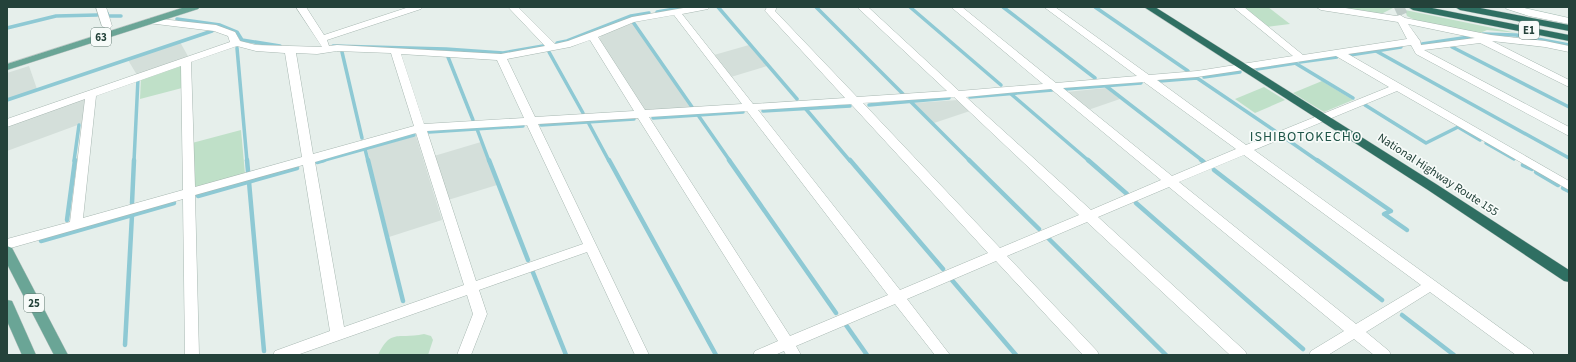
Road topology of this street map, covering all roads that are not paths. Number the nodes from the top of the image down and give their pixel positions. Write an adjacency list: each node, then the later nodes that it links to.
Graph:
1 (101, 7): 24 (street)
2 (171, 7): 24 (main road, 63)
3 (195, 7): 22 (main road, 63)
4 (314, 7): 18 (street)
5 (418, 7): 28 (street)
6 (513, 7): 32 (street)
7 (705, 7): 19 (street)
8 (772, 7): 50 (street)
9 (862, 7): 49 (street)
10 (956, 7): 46 (street)
11 (1049, 7): 44 (street)
12 (1149, 7): 43 (highway, National Highway Route 155)
13 (1238, 7): 40 (street)
14 (1321, 7): 20 (street)
15 (1413, 7): 21 (highway, E1)
16 (1460, 7): 21 (highway, E1)
17 (1510, 7): 23 (street)
18 (302, 9): 28 (street)
19 (676, 12): 26 (street); 51 (street)
20 (1399, 16): 29 (street); 31 (street)
21 (1488, 17): 25 (highway, E1); 27 (highway, E1)
22 (151, 21): 30 (street); 42 (main road, 63)
23 (1569, 21)
24 (107, 26): 39 (main road, 63)
25 (1569, 28)
26 (592, 35): 32 (street); 52 (street)
27 (1569, 38)
28 (321, 39): 33 (street)
29 (1486, 39): 31 (street); 34 (street); 45 (street)
30 (236, 43): 35 (street); 41 (street)
31 (1417, 45): 37 (street); 57 (street)
32 (552, 47): 38 (street)
33 (329, 49): 35 (street); 36 (street)
34 (1569, 49)
35 (290, 50): 59 (street)
36 (395, 51): 38 (street); 56 (street)
37 (1338, 53): 40 (street); 47 (street)
38 (501, 57): 54 (street)
39 (7, 58)
40 (1301, 58): 43 (street)
41 (186, 60): 48 (street); 62 (street)
42 (7, 67)
43 (1243, 67): 44 (street); 53 (highway, National Highway Route 155)
44 (1146, 78): 46 (street); 58 (street)
45 (1569, 84)
46 (1053, 86): 49 (street); 60 (street)
47 (1398, 87): 53 (street); 61 (street)
48 (91, 93): 55 (street); 64 (street)
49 (957, 94): 50 (street); 63 (street)
50 (854, 100): 51 (street); 68 (street)
51 (750, 107): 52 (street); 72 (street)
52 (642, 114): 54 (street); 76 (street)
53 (1322, 117): 58 (street); 69 (highway, National Highway Route 155)
54 (531, 121): 56 (street); 66 (street)
55 (7, 122)
56 (420, 128): 59 (street); 71 (street)
57 (1569, 132)
58 (1245, 150): 60 (street); 70 (street)
59 (308, 159): 62 (street); 75 (street)
60 (1170, 182): 63 (street); 74 (street)
61 (1569, 186)
62 (189, 193): 64 (street); 79 (street)
63 (1089, 216): 68 (street); 87 (street)
64 (76, 224): 65 (street)
65 (7, 244)
66 (590, 246): 71 (street); 82 (street)
67 (7, 251): 78 (main road, 25)
68 (998, 255): 72 (street); 86 (street)
69 (1569, 277)
70 (1431, 285): 74 (street); 90 (street)
71 (471, 287): 75 (street); 81 (street)
72 (898, 297): 76 (street); 85 (street)
73 (7, 305): 77 (main road, 25)
74 (1355, 332): 88 (street); 89 (street)
75 (338, 335): 80 (street)
76 (787, 344): 83 (street); 84 (street)
77 (29, 355)
78 (61, 355)
79 (192, 355)
80 (280, 355)
81 (464, 355)
82 (642, 355)
83 (760, 355)
84 (794, 355)
85 (943, 355)
86 (1092, 355)
87 (1240, 355)
88 (1316, 355)
89 (1384, 355)
90 (1527, 355)

